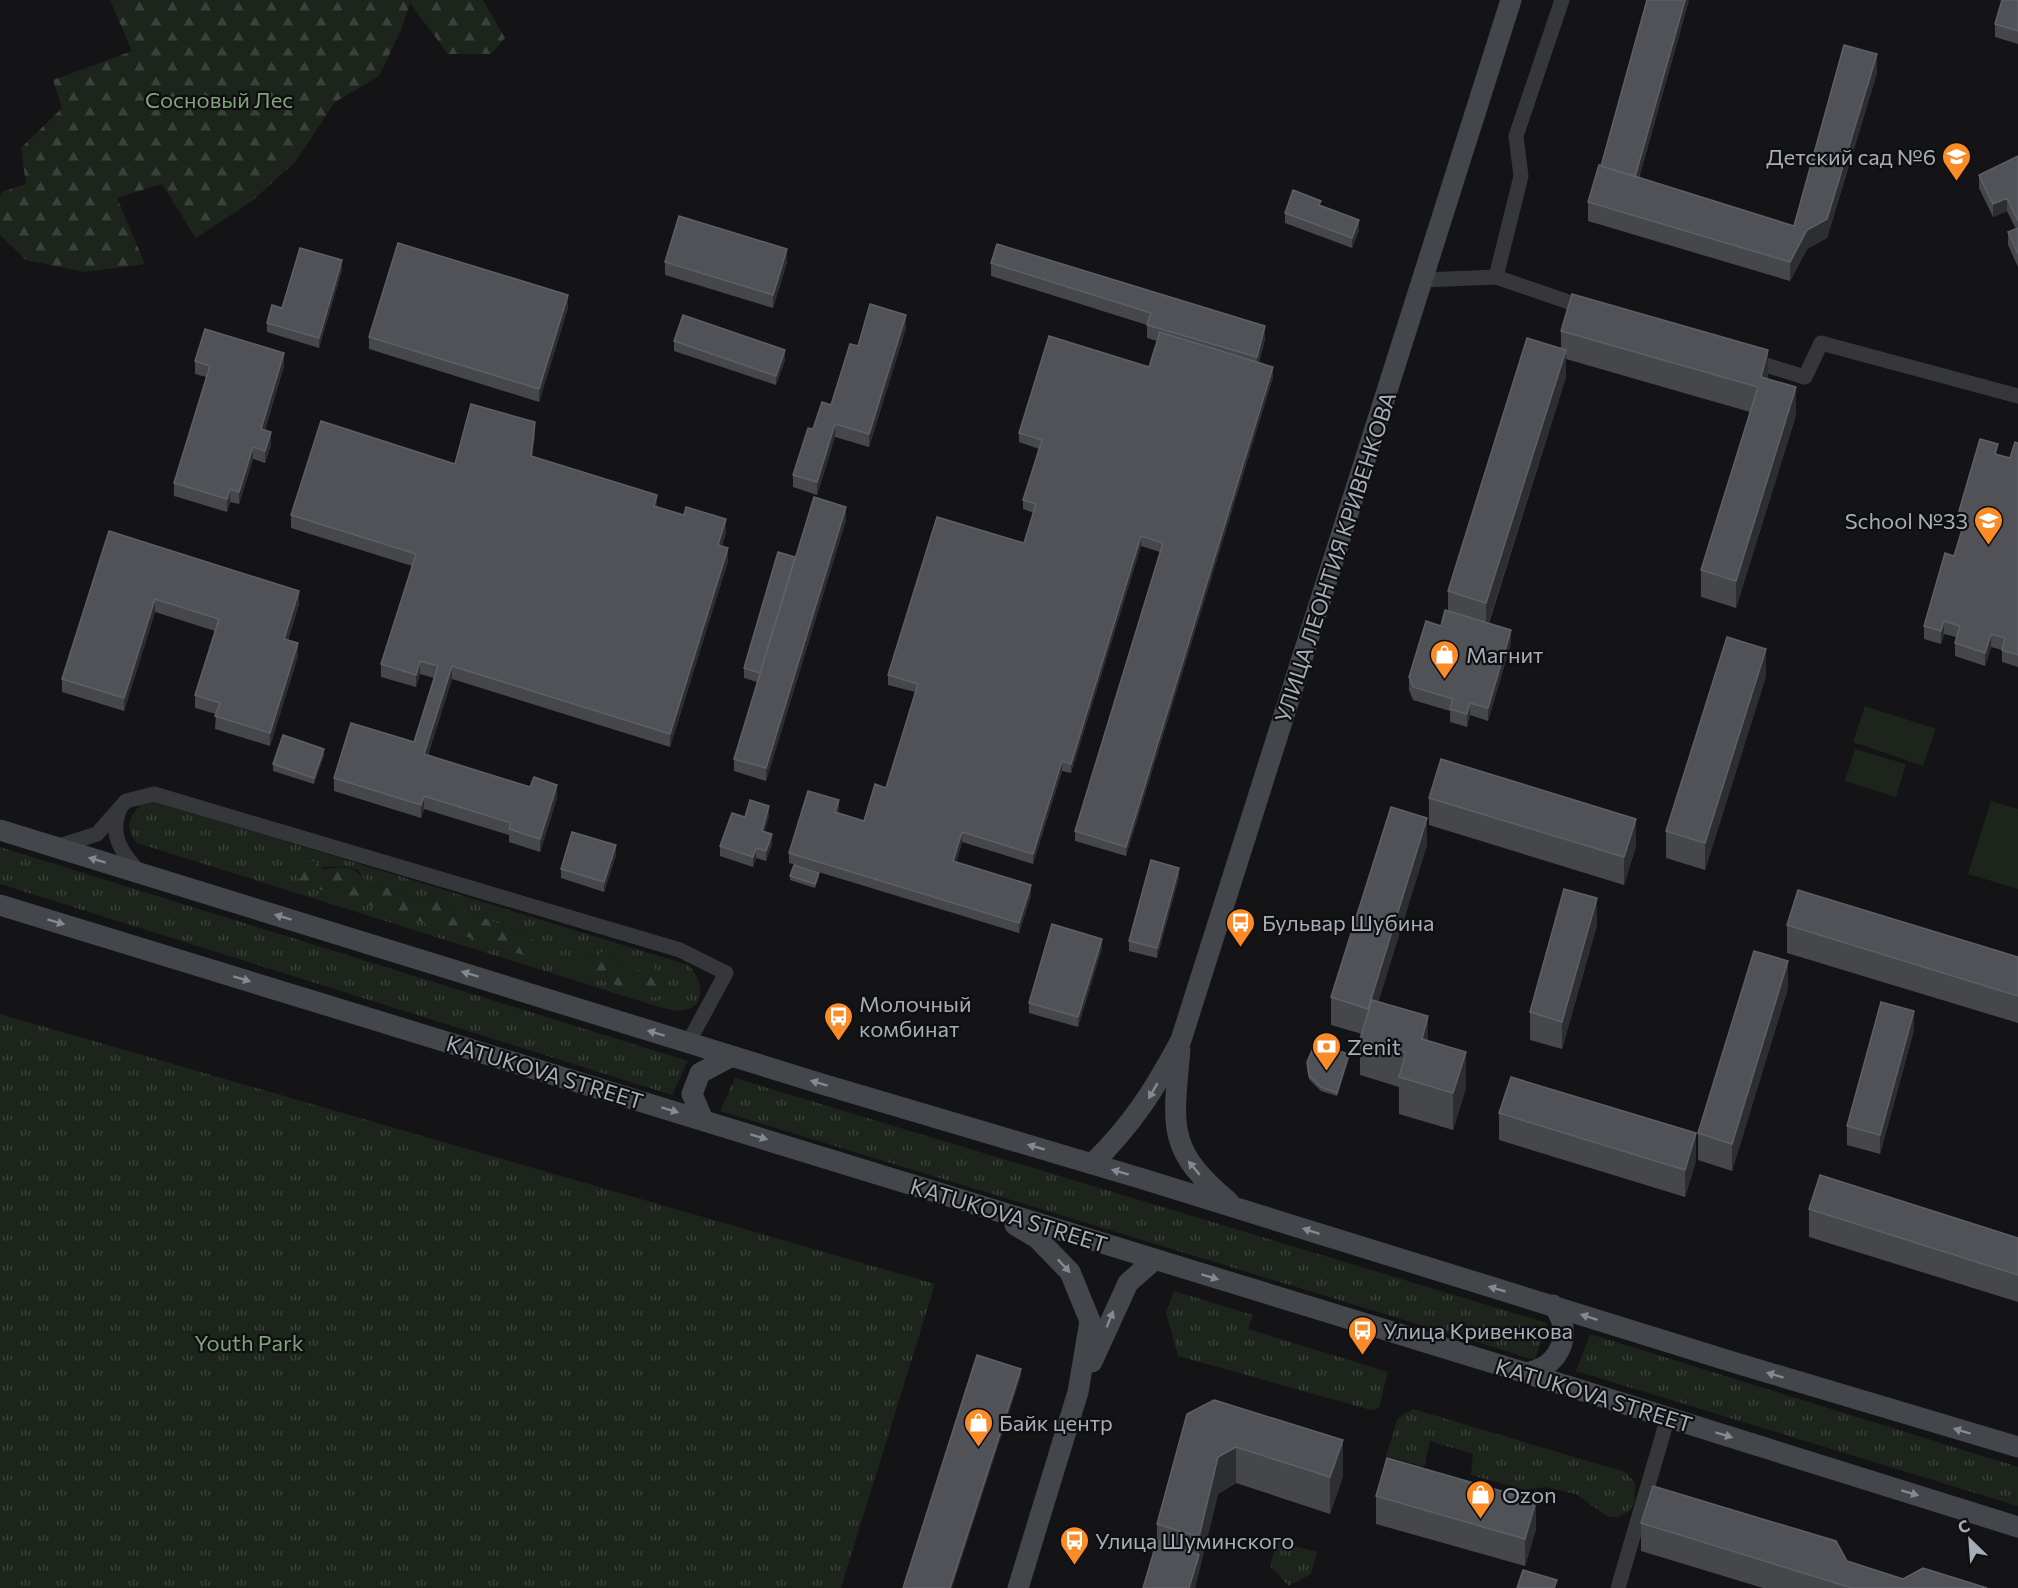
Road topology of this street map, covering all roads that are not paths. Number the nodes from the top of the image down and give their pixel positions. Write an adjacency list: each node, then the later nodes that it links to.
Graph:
1 (1500, 0): 4 (main road, УЛИЦА ЛЕОНТИЯ КРИВЕНКОВА)
2 (1511, 0): 4 (main road, УЛИЦА ЛЕОНТИЯ КРИВЕНКОВА)
3 (1562, 0): 5 (street)
4 (1488, 73): 6 (main road, УЛИЦА ЛЕОНТИЯ КРИВЕНКОВА)
5 (1496, 277): 6 (street); 7 (street)
6 (1423, 280): 15 (main road, УЛИЦА ЛЕОНТИЯ КРИВЕНКОВА)
7 (1604, 314)
8 (1738, 356): 9 (street)
9 (2018, 396)
10 (126, 801): 12 (street); 13 (street); 16 (street)
11 (0, 830): 12 (main road)
12 (56, 847): 13 (main road, one-way to 12)
13 (140, 873): 16 (main road, one-way to 13)
14 (0, 905): 18 (main road, KATUKOVA STREET, one-way to 18)
15 (1181, 1040): 19 (main road, one-way to 19); 21 (main road, one-way to 15)
16 (688, 1043): 17 (main road)
17 (732, 1056): 18 (main road); 19 (main road, one-way to 17)
18 (703, 1120): 20 (main road, KATUKOVA STREET, one-way to 20)
19 (1092, 1164): 21 (main road, one-way to 19)
20 (983, 1207): 22 (main road, KATUKOVA STREET); 25 (main road, one-way to 25)
21 (1236, 1208): 23 (main road, one-way to 21)
22 (1154, 1260): 24 (main road, KATUKOVA STREET, one-way to 24); 25 (main road, one-way to 22)
23 (1553, 1305): 24 (main road); 27 (main road, one-way to 23)
24 (1526, 1373): 26 (main road, KATUKOVA STREET)
25 (1078, 1392): 29 (main road)
26 (1668, 1417): 28 (main road, KATUKOVA STREET, one-way to 28); 30 (street)
27 (2018, 1447)
28 (2018, 1527)
29 (1018, 1588)
30 (1618, 1588)

